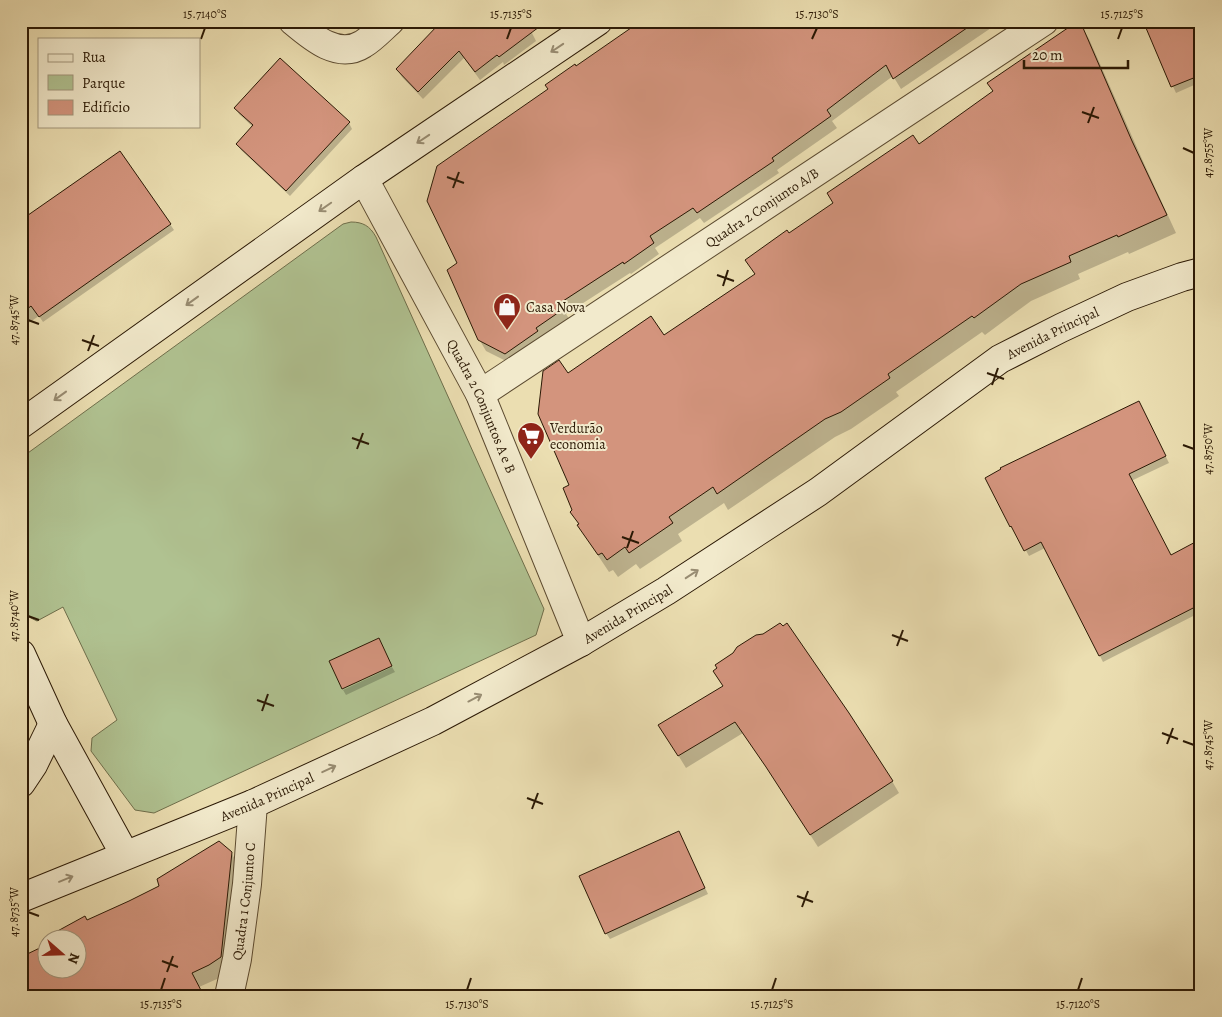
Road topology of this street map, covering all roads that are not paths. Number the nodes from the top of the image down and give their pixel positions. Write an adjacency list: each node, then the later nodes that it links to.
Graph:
1 (294, 21): 2 (street)
2 (390, 21)
3 (598, 21): 5 (street, one-way to 5)
4 (1044, 21): 7 (street, Quadra 2 Conjunto A/B)
5 (364, 179): 7 (street, Quadra 2 Conjuntos A e B); 8 (street, one-way to 8)
6 (1201, 272): 9 (street, Avenida Principal, one-way to 6)
7 (480, 394): 9 (street, Quadra 2 Conjuntos A e B)
8 (21, 424)
9 (581, 642): 13 (street, Avenida Principal, one-way to 9)
10 (21, 654): 11 (street)
11 (53, 724): 12 (street); 14 (street)
12 (21, 783)
13 (253, 804): 14 (street, Avenida Principal); 16 (street, Quadra 1 Conjunto C)
14 (125, 855): 15 (street, Avenida Principal, one-way to 14)
15 (21, 898)
16 (229, 996)

